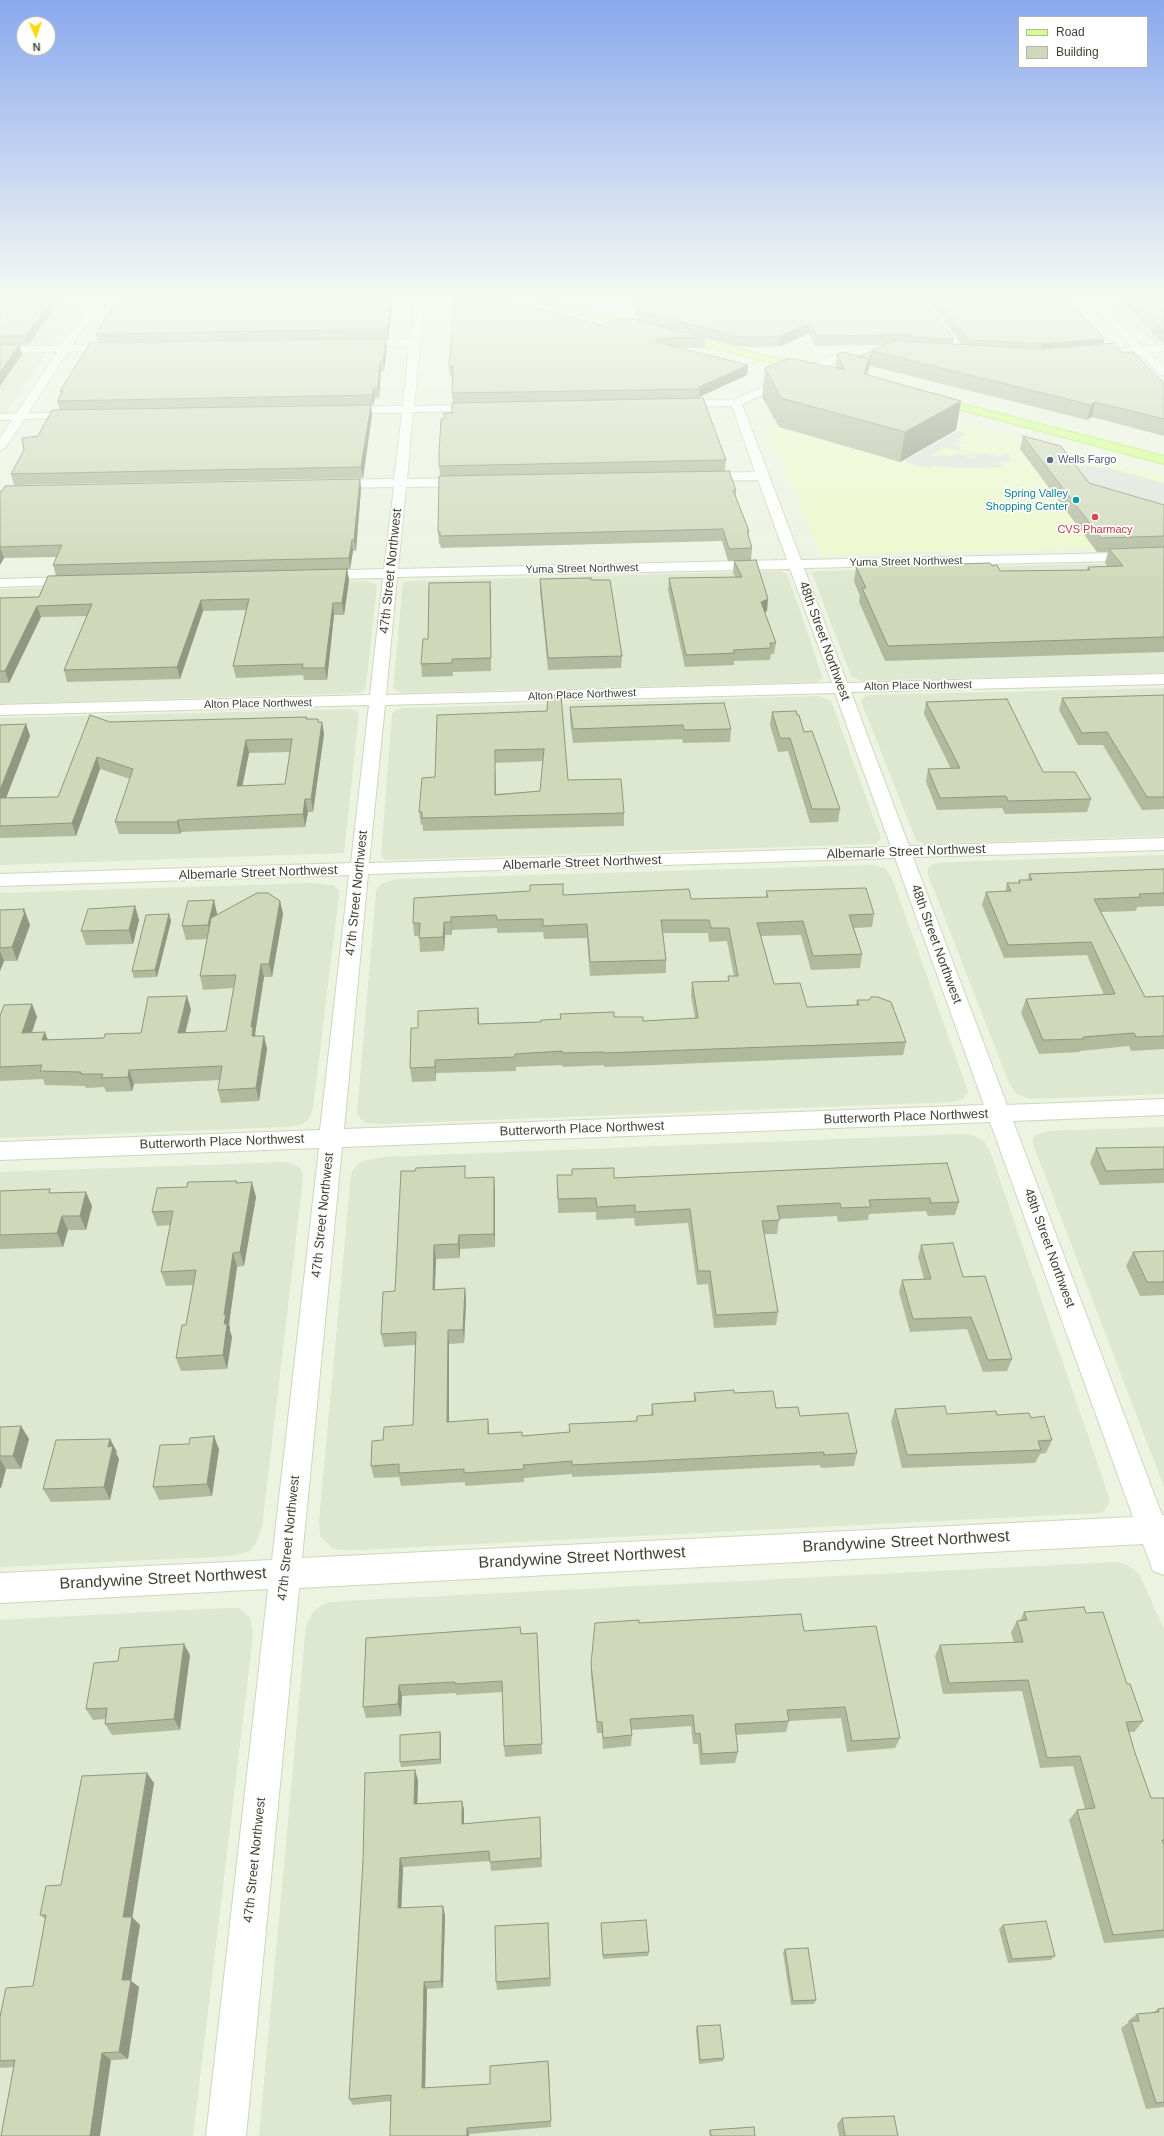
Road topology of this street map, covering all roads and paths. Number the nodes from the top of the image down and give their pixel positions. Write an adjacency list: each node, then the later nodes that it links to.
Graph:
1 (34, 395): 10 (street)
2 (410, 395): 7 (street, 47th Street Northwest)
3 (754, 395): 4 (street)
4 (736, 403): 5 (street); 15 (street, 48th Street Northwest)
5 (662, 404)
6 (495, 407): 7 (street)
7 (408, 409): 8 (street); 18 (street, 47th Street Northwest)
8 (332, 410)
9 (93, 415): 10 (street)
10 (20, 416): 11 (street); 12 (street)
11 (0, 417)
12 (0, 447)
13 (1164, 460): 14 (main road)
14 (1164, 468)
15 (763, 476): 16 (street); 21 (street, 48th Street Northwest)
16 (688, 477)
17 (485, 481): 18 (street)
18 (400, 483): 19 (street); 22 (street, 47th Street Northwest)
19 (320, 485)
20 (1164, 556): 21 (street, Yuma Street Northwest)
21 (796, 564): 22 (street, Yuma Street Northwest); 27 (street, 48th Street Northwest)
22 (390, 574): 23 (street, Yuma Street Northwest); 28 (street, 47th Street Northwest)
23 (304, 576)
24 (91, 580): 25 (street)
25 (0, 583)
26 (1164, 679): 27 (street, Alton Place Northwest)
27 (841, 688): 28 (street, Alton Place Northwest); 31 (street, 48th Street Northwest)
28 (377, 701): 29 (street, Alton Place Northwest); 32 (street, 47th Street Northwest)
29 (0, 710)
30 (1164, 844): 31 (street, Albemarle Street Northwest)
31 (902, 853): 32 (street, Albemarle Street Northwest); 35 (street, 48th Street Northwest)
32 (359, 870): 33 (street, Albemarle Street Northwest); 36 (street, 47th Street Northwest)
33 (0, 880)
34 (1164, 1107): 35 (street, Butterworth Place Northwest)
35 (999, 1113): 36 (street, Butterworth Place Northwest); 38 (street, 48th Street Northwest)
36 (331, 1138): 37 (street, Butterworth Place Northwest); 40 (street, 47th Street Northwest)
37 (0, 1151)
38 (1158, 1530): 39 (street, 48th Street Northwest); 40 (street, Brandywine Street Northwest)
39 (1164, 1561)
40 (286, 1573): 41 (street, Brandywine Street Northwest); 42 (street, 47th Street Northwest)
41 (0, 1588)
42 (226, 2136)

